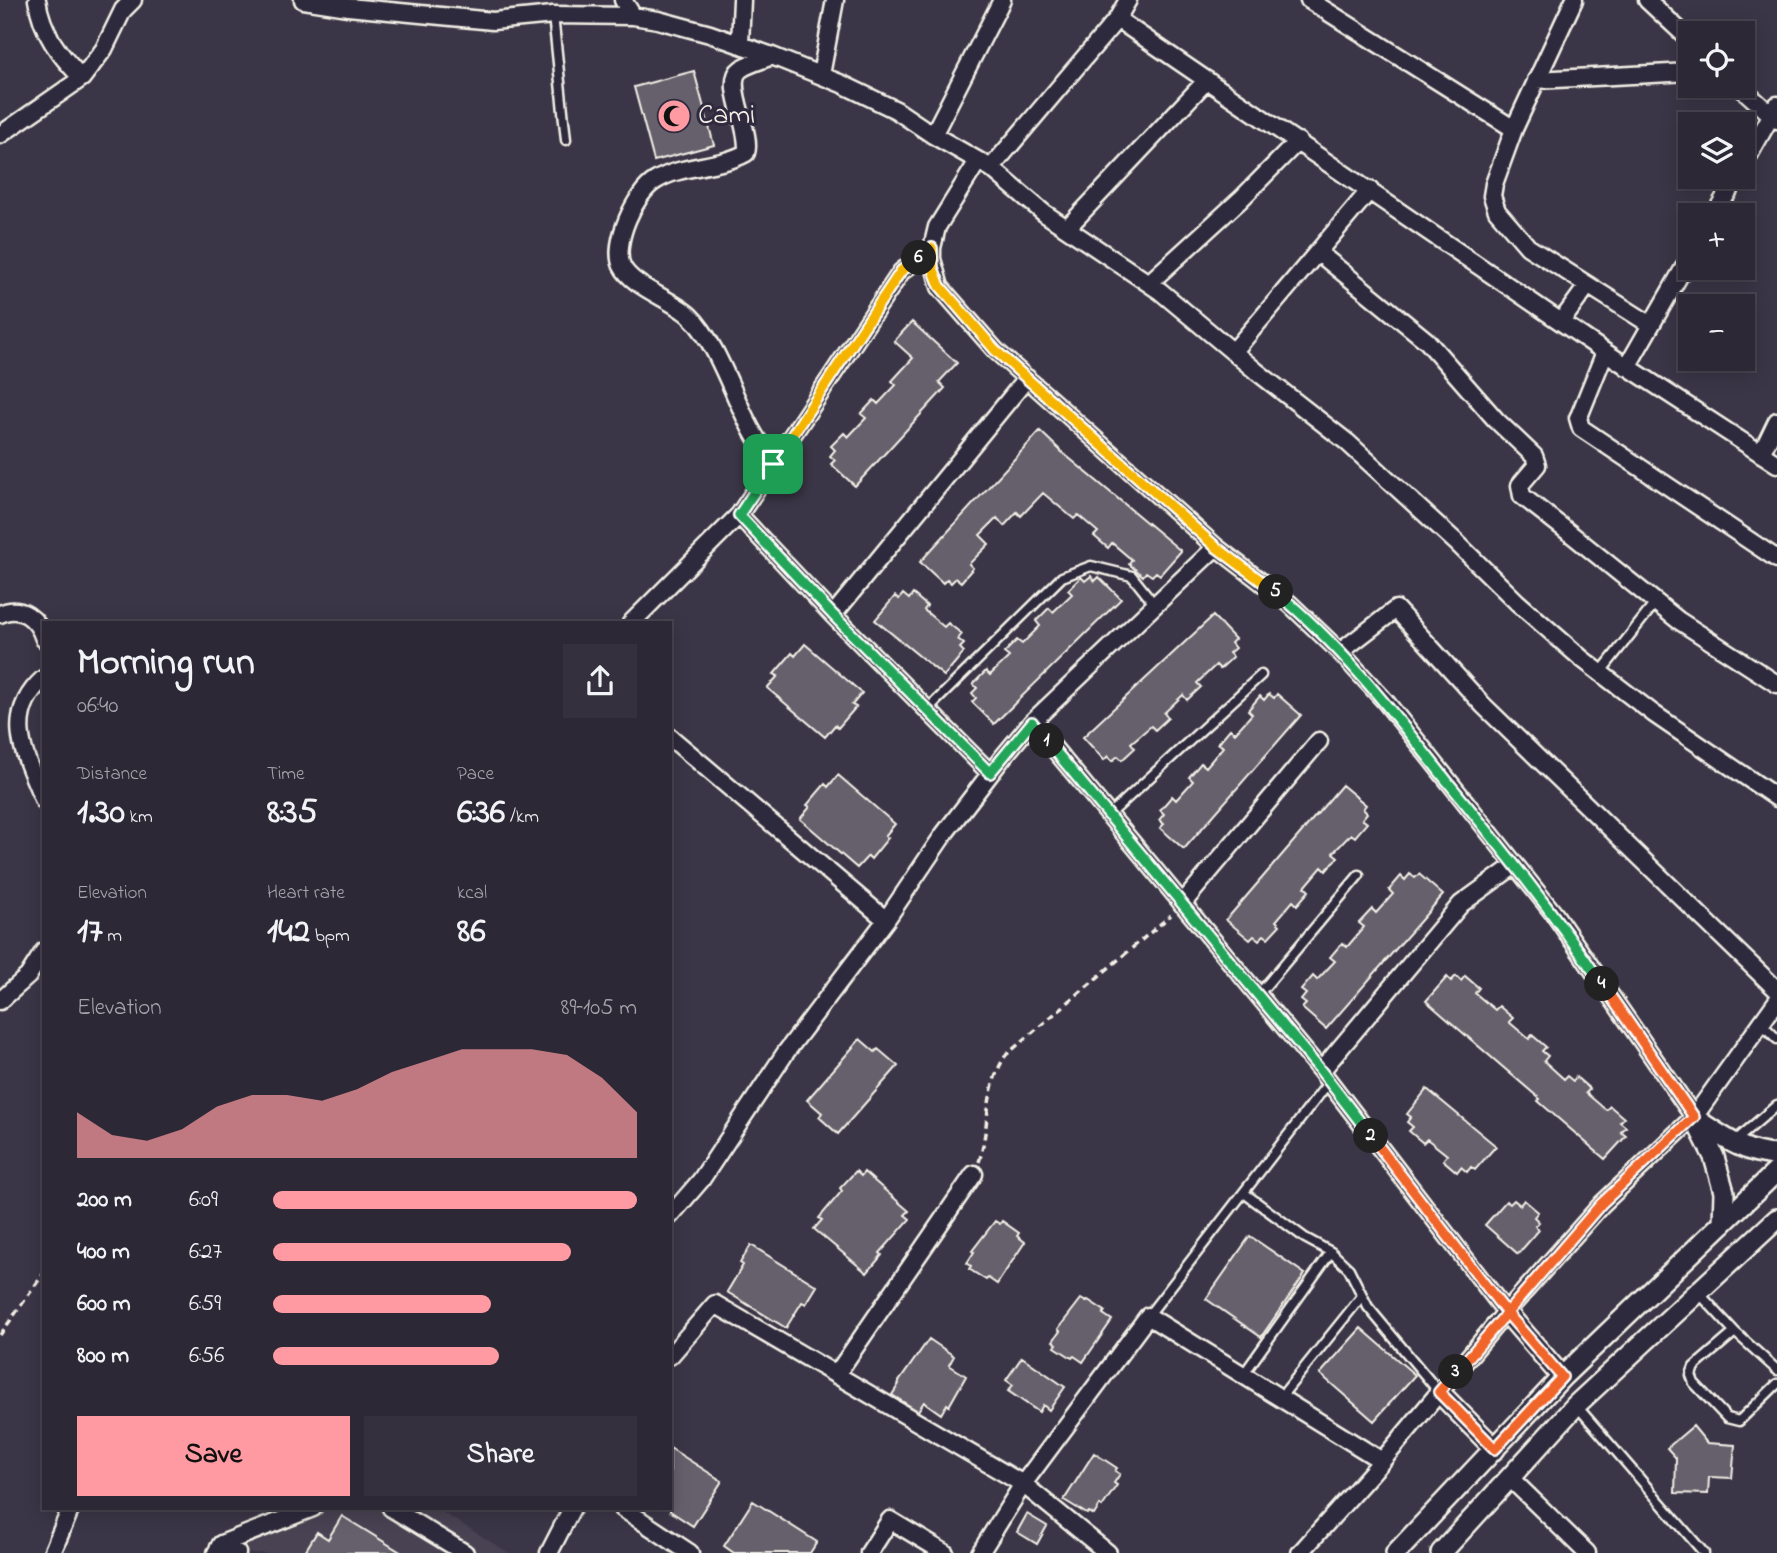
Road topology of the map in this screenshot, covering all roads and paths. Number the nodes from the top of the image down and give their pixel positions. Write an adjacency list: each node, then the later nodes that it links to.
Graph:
1 (37, 0): 23 (street)
2 (133, 0): 23 (street)
3 (303, 0): 13 (street)
4 (442, 0): 16 (street)
5 (624, 0): 15 (street)
6 (742, 0): 19 (street)
7 (835, 0): 22 (street)
8 (1002, 0): 30 (street)
9 (1128, 0): 17 (street)
10 (1574, 0): 25 (street)
11 (1647, 0): 18 (street)
12 (1312, 1): 28 (street)
13 (348, 4): 16 (street)
14 (551, 8): 15 (street); 16 (street); 31 (lane)
15 (633, 16): 19 (street)
16 (441, 18)
17 (1117, 19): 24 (street); 34 (street)
18 (1678, 29)
19 (740, 44): 20 (street)
20 (772, 56): 22 (street); 50 (street)
21 (1678, 73): 25 (street)
22 (821, 75): 30 (street)
23 (82, 78): 29 (street)
24 (1207, 80): 32 (street); 36 (street)
25 (1536, 80): 28 (street)
26 (1754, 98): 27 (street)
27 (1775, 114): 33 (street)
28 (1514, 129): 41 (street)
29 (0, 135)
30 (933, 135): 34 (street)
31 (566, 140)
32 (1298, 141): 35 (street); 40 (street)
33 (1755, 146)
34 (984, 164): 36 (street); 37 (street)
35 (1370, 190): 38 (street); 42 (street)
36 (1067, 228): 40 (street)
37 (932, 248): 47 (street); 50 (street)
38 (1319, 253): 44 (street); 55 (street)
39 (1678, 278): 43 (street)
40 (1149, 283): 44 (street)
41 (1588, 285): 42 (street); 43 (street)
42 (1561, 322): 45 (street)
43 (1651, 325): 46 (street)
44 (1234, 351): 62 (street)
45 (1605, 352): 46 (street); 54 (street)
46 (1627, 367): 49 (street)
47 (1027, 378): 53 (street); 58 (street)
48 (1777, 421): 49 (street)
49 (1760, 454): 51 (street)
50 (773, 464): 52 (street)
51 (1777, 464)
52 (739, 515): 58 (street); 59 (street)
53 (1216, 547): 56 (street); 61 (street)
54 (1777, 559)
55 (1656, 602): 62 (lane); 65 (street)
56 (1155, 605): 66 (lane); 67 (street)
57 (0, 614): 60 (street)
58 (833, 615): 70 (street)
59 (633, 621)
60 (42, 632)
61 (1340, 652): 74 (street); 79 (street)
62 (1600, 673): 72 (street)
63 (1261, 675): 73 (lane)
64 (42, 680): 71 (street)
65 (1777, 684)
66 (932, 705)
67 (1032, 722): 70 (street); 73 (street)
68 (672, 739): 77 (street)
69 (1319, 741): 76 (street)
70 (990, 773): 77 (street)
71 (42, 796)
72 (1777, 798)
73 (1109, 815): 76 (street)
74 (1515, 865): 85 (street); 87 (street)
75 (1359, 875): 80 (lane)
76 (1182, 904): 80 (street); 91 (path)
77 (886, 920): 93 (street)
78 (42, 954): 81 (street)
79 (1777, 990)
80 (1258, 995): 85 (street)
81 (0, 1001)
82 (1777, 1001): 83 (street)
83 (1761, 1023): 84 (lane); 87 (street)
84 (1777, 1039)
85 (1325, 1077): 92 (lane); 100 (street)
86 (1777, 1105): 88 (lane)
87 (1694, 1117): 88 (street); 95 (street); 100 (street)
88 (1731, 1143): 89 (street)
89 (1777, 1155)
90 (1777, 1171): 95 (street)
91 (974, 1174): 107 (street)
92 (1244, 1193): 96 (lane); 101 (lane)
93 (672, 1214)
94 (1777, 1219): 98 (street)
95 (1723, 1223): 108 (street)
96 (1331, 1252): 99 (lane); 106 (lane)
97 (42, 1276): 103 (path)
98 (1698, 1292): 102 (lane); 112 (street)
99 (1362, 1296): 110 (lane); 111 (lane)
100 (1506, 1312): 108 (street); 110 (street)
101 (1148, 1317): 106 (street); 116 (street)
102 (1735, 1332): 105 (lane); 109 (lane)
103 (0, 1335)
104 (672, 1354): 107 (street)
105 (1777, 1370)
106 (1243, 1375): 111 (street)
107 (836, 1376): 116 (street)
108 (1562, 1377): 113 (street)
109 (1777, 1384)
110 (1439, 1392): 113 (street); 114 (street)
111 (1280, 1398): 114 (street)
112 (1576, 1405): 115 (street); 136 (lane)
113 (1495, 1449): 133 (street)
114 (1382, 1461): 132 (street)
115 (1510, 1478): 134 (street); 135 (street)
116 (1023, 1484): 130 (street); 131 (street)
117 (70, 1510): 124 (street)
118 (308, 1510): 122 (street)
119 (394, 1510): 126 (street)
120 (571, 1510): 127 (street)
121 (625, 1510): 123 (street)
122 (219, 1548): 125 (street)
123 (683, 1551)
124 (52, 1553)
125 (237, 1553)
126 (465, 1553)
127 (549, 1553)
128 (869, 1553): 129 (street)
129 (945, 1553)
130 (980, 1553)
131 (1108, 1553)
132 (1300, 1553)
133 (1396, 1553)
134 (1441, 1553)
135 (1587, 1553)
136 (1704, 1553)

